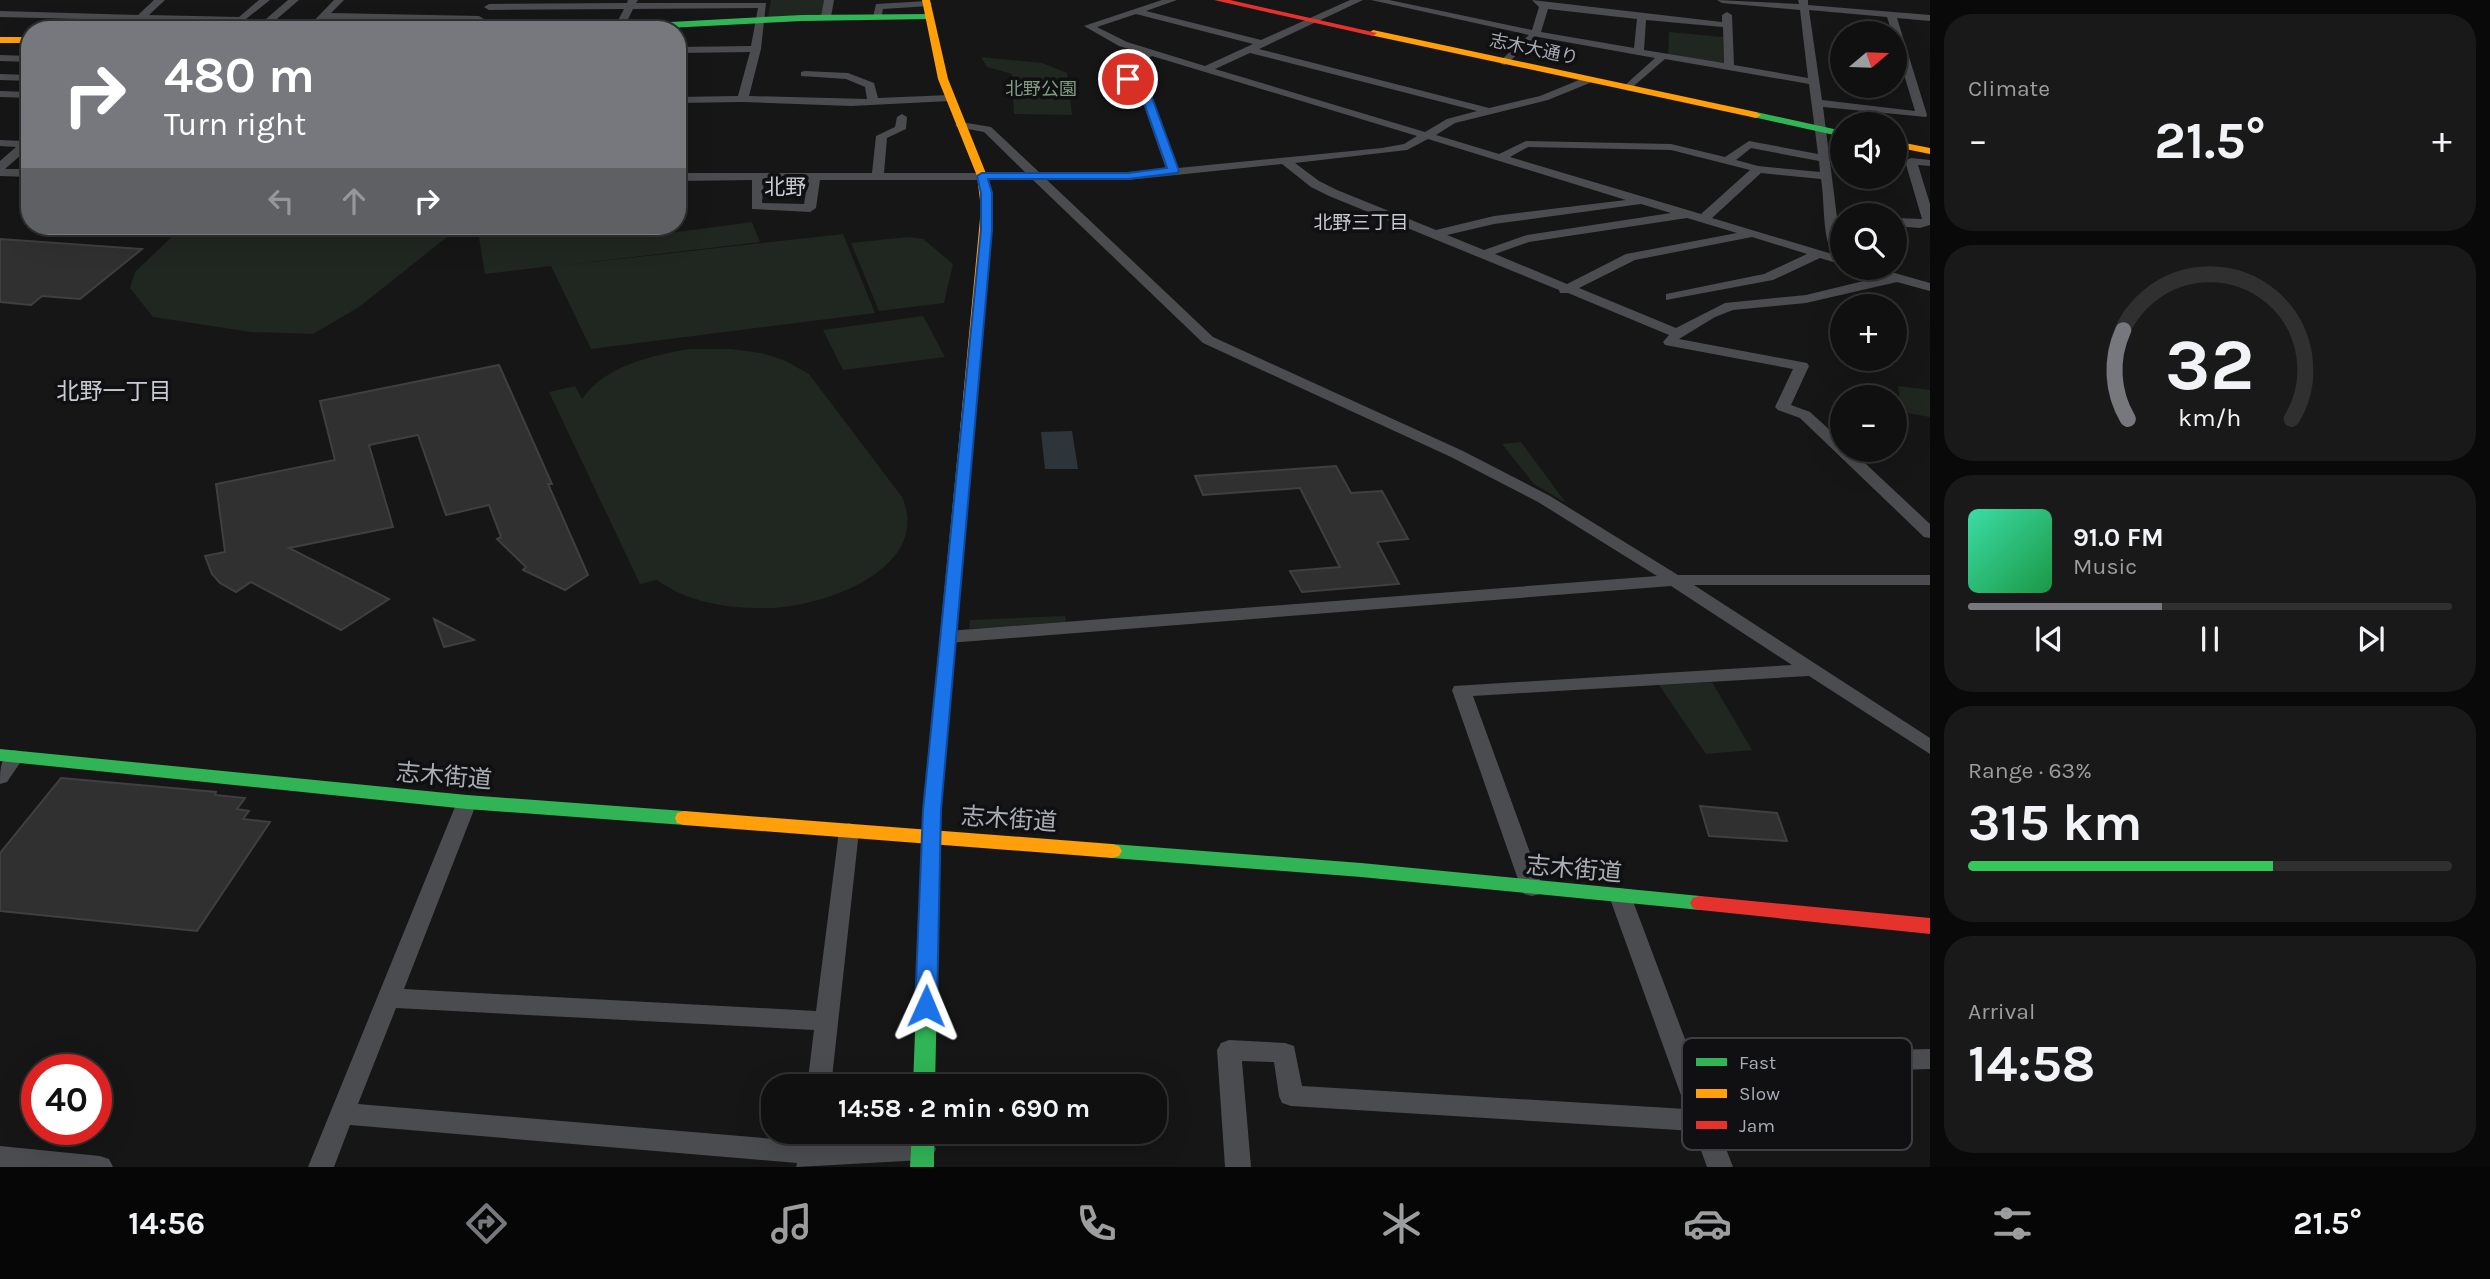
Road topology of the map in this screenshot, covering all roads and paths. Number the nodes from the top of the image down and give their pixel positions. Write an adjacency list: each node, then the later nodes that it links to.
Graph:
1 (138, 0): 2 (street)
2 (159, 0): 27 (street)
3 (265, 0): 30 (street)
4 (293, 0): 34 (street)
5 (339, 0): 25 (street)
6 (829, 0): 28 (street)
7 (1172, 0): 21 (street)
8 (1218, 0): 37 (street, 志木大通り)
9 (1358, 0): 37 (street)
10 (1376, 0): 42 (street)
11 (1722, 0): 12 (street)
12 (1728, 1): 18 (street); 38 (street)
13 (557, 3): 14 (street); 17 (street)
14 (602, 3): 15 (street)
15 (631, 3): 32 (street); 36 (street)
16 (1540, 3): 26 (street); 42 (street)
17 (492, 4): 31 (street)
18 (1803, 4): 24 (street); 63 (street)
19 (40, 7): 22 (street)
20 (927, 7): 28 (street); 67 (street)
21 (1135, 10): 47 (street); 52 (street)
22 (30, 13): 23 (street); 27 (street)
23 (0, 14)
24 (1892, 15): 29 (street); 71 (street)
25 (324, 16): 31 (street); 35 (street)
26 (1642, 16): 38 (street); 40 (street)
27 (141, 17): 30 (street)
28 (826, 18): 32 (street)
29 (1930, 18)
30 (188, 19): 33 (street)
31 (479, 19)
32 (761, 20): 39 (street); 48 (street)
33 (185, 21)
34 (268, 21)
35 (319, 21)
36 (622, 21)
37 (1314, 21): 47 (street); 56 (street, 志木大通り)
38 (1727, 24): 44 (street)
39 (686, 25)
40 (1640, 28): 41 (street); 51 (street)
41 (1653, 29)
42 (1536, 34): 51 (street); 56 (street)
43 (1715, 36): 44 (street)
44 (1728, 37): 57 (street)
45 (0, 40): 46 (street)
46 (21, 40)
47 (1264, 44): 50 (street)
48 (756, 49): 49 (street); 68 (street)
49 (686, 50)
50 (1251, 50): 58 (street); 72 (street)
51 (1639, 51): 53 (street)
52 (1151, 52): 58 (street); 92 (street)
53 (1663, 56): 57 (street); 64 (street)
54 (0, 58): 55 (street)
55 (21, 59)
56 (1505, 62): 62 (street, 志木大通り)
57 (1729, 67): 63 (street)
58 (1206, 69): 77 (street)
59 (805, 74): 70 (street)
60 (0, 77): 61 (street)
61 (21, 78)
62 (1588, 80): 64 (street, 志木大通り); 72 (street)
63 (1813, 82): 71 (street)
64 (1628, 88): 75 (street, 志木大通り)
65 (0, 94): 66 (street)
66 (21, 95)
67 (950, 98): 70 (street); 74 (street)
68 (743, 99): 69 (street); 70 (street)
69 (686, 100)
70 (873, 101)
71 (1816, 103): 75 (street)
72 (1488, 111): 77 (street)
73 (902, 117): 94 (street)
74 (961, 125): 97 (street); 98 (street)
75 (1821, 130): 76 (street, 志木大通り); 87 (street)
76 (1830, 132)
77 (1427, 136): 84 (street); 86 (street)
78 (0, 142): 79 (street)
79 (21, 143)
80 (21, 150): 90 (street)
81 (1907, 151): 82 (street)
82 (1930, 151)
83 (1907, 152): 89 (street)
84 (1499, 158): 88 (street); 101 (street)
85 (1907, 158): 102 (street)
86 (1283, 159): 92 (street); 107 (street)
87 (1824, 159): 88 (street); 99 (street)
88 (1727, 161): 91 (street)
89 (1930, 163)
90 (0, 169): 93 (street)
91 (1758, 169): 99 (street); 105 (street)
92 (1173, 171): 98 (street)
93 (21, 172)
94 (878, 174): 95 (street); 97 (street)
95 (815, 175): 96 (street); 96 (street)
96 (758, 176): 100 (street)
97 (982, 176): 98 (street); 123 (street)
98 (1035, 176): 121 (street)
99 (1826, 176): 103 (street)
100 (686, 177)
101 (1643, 201): 104 (street); 107 (street)
102 (1926, 201): 106 (street)
103 (1834, 203)
104 (1686, 215): 105 (street); 109 (street)
105 (1702, 220): 108 (street)
106 (1907, 223)
107 (1436, 234): 109 (street)
108 (1750, 235): 110 (street); 117 (street)
109 (1481, 255): 117 (street)
110 (1816, 255): 111 (street); 118 (street)
111 (1830, 258)
112 (1851, 280): 116 (street)
113 (1885, 280): 116 (street)
114 (1905, 280): 115 (street)
115 (1927, 285)
116 (1852, 286): 119 (street)
117 (1565, 290): 119 (street)
118 (1671, 297)
119 (1676, 333): 120 (street)
120 (1930, 533)
121 (1675, 580): 122 (street); 123 (street); 124 (street)
122 (1930, 580)
123 (948, 637): 130 (street)
124 (1814, 670): 125 (street); 131 (street)
125 (1930, 747)
126 (7, 756): 127 (street); 128 (street, 志木街道)
127 (0, 777)
128 (467, 802): 129 (street, 志木街道); 134 (street)
129 (849, 831): 130 (street, 志木街道); 135 (street)
130 (930, 836): 131 (street, 志木街道); 140 (street)
131 (1532, 888): 132 (street, 志木街道)
132 (1620, 896): 133 (street, 志木街道); 138 (street)
133 (1930, 926)
134 (388, 998): 135 (street); 141 (street)
135 (827, 1021): 139 (street)
136 (1912, 1059): 137 (street)
137 (1930, 1059)
138 (1682, 1065)
139 (821, 1074)
140 (924, 1074)
141 (344, 1114): 145 (street); 148 (street)
142 (1682, 1120): 149 (street)
143 (923, 1149): 145 (street)
144 (1714, 1150): 150 (street)
145 (811, 1151)
146 (0, 1157): 147 (street)
147 (100, 1167)
148 (321, 1167)
149 (1238, 1167)
150 (1720, 1167)

